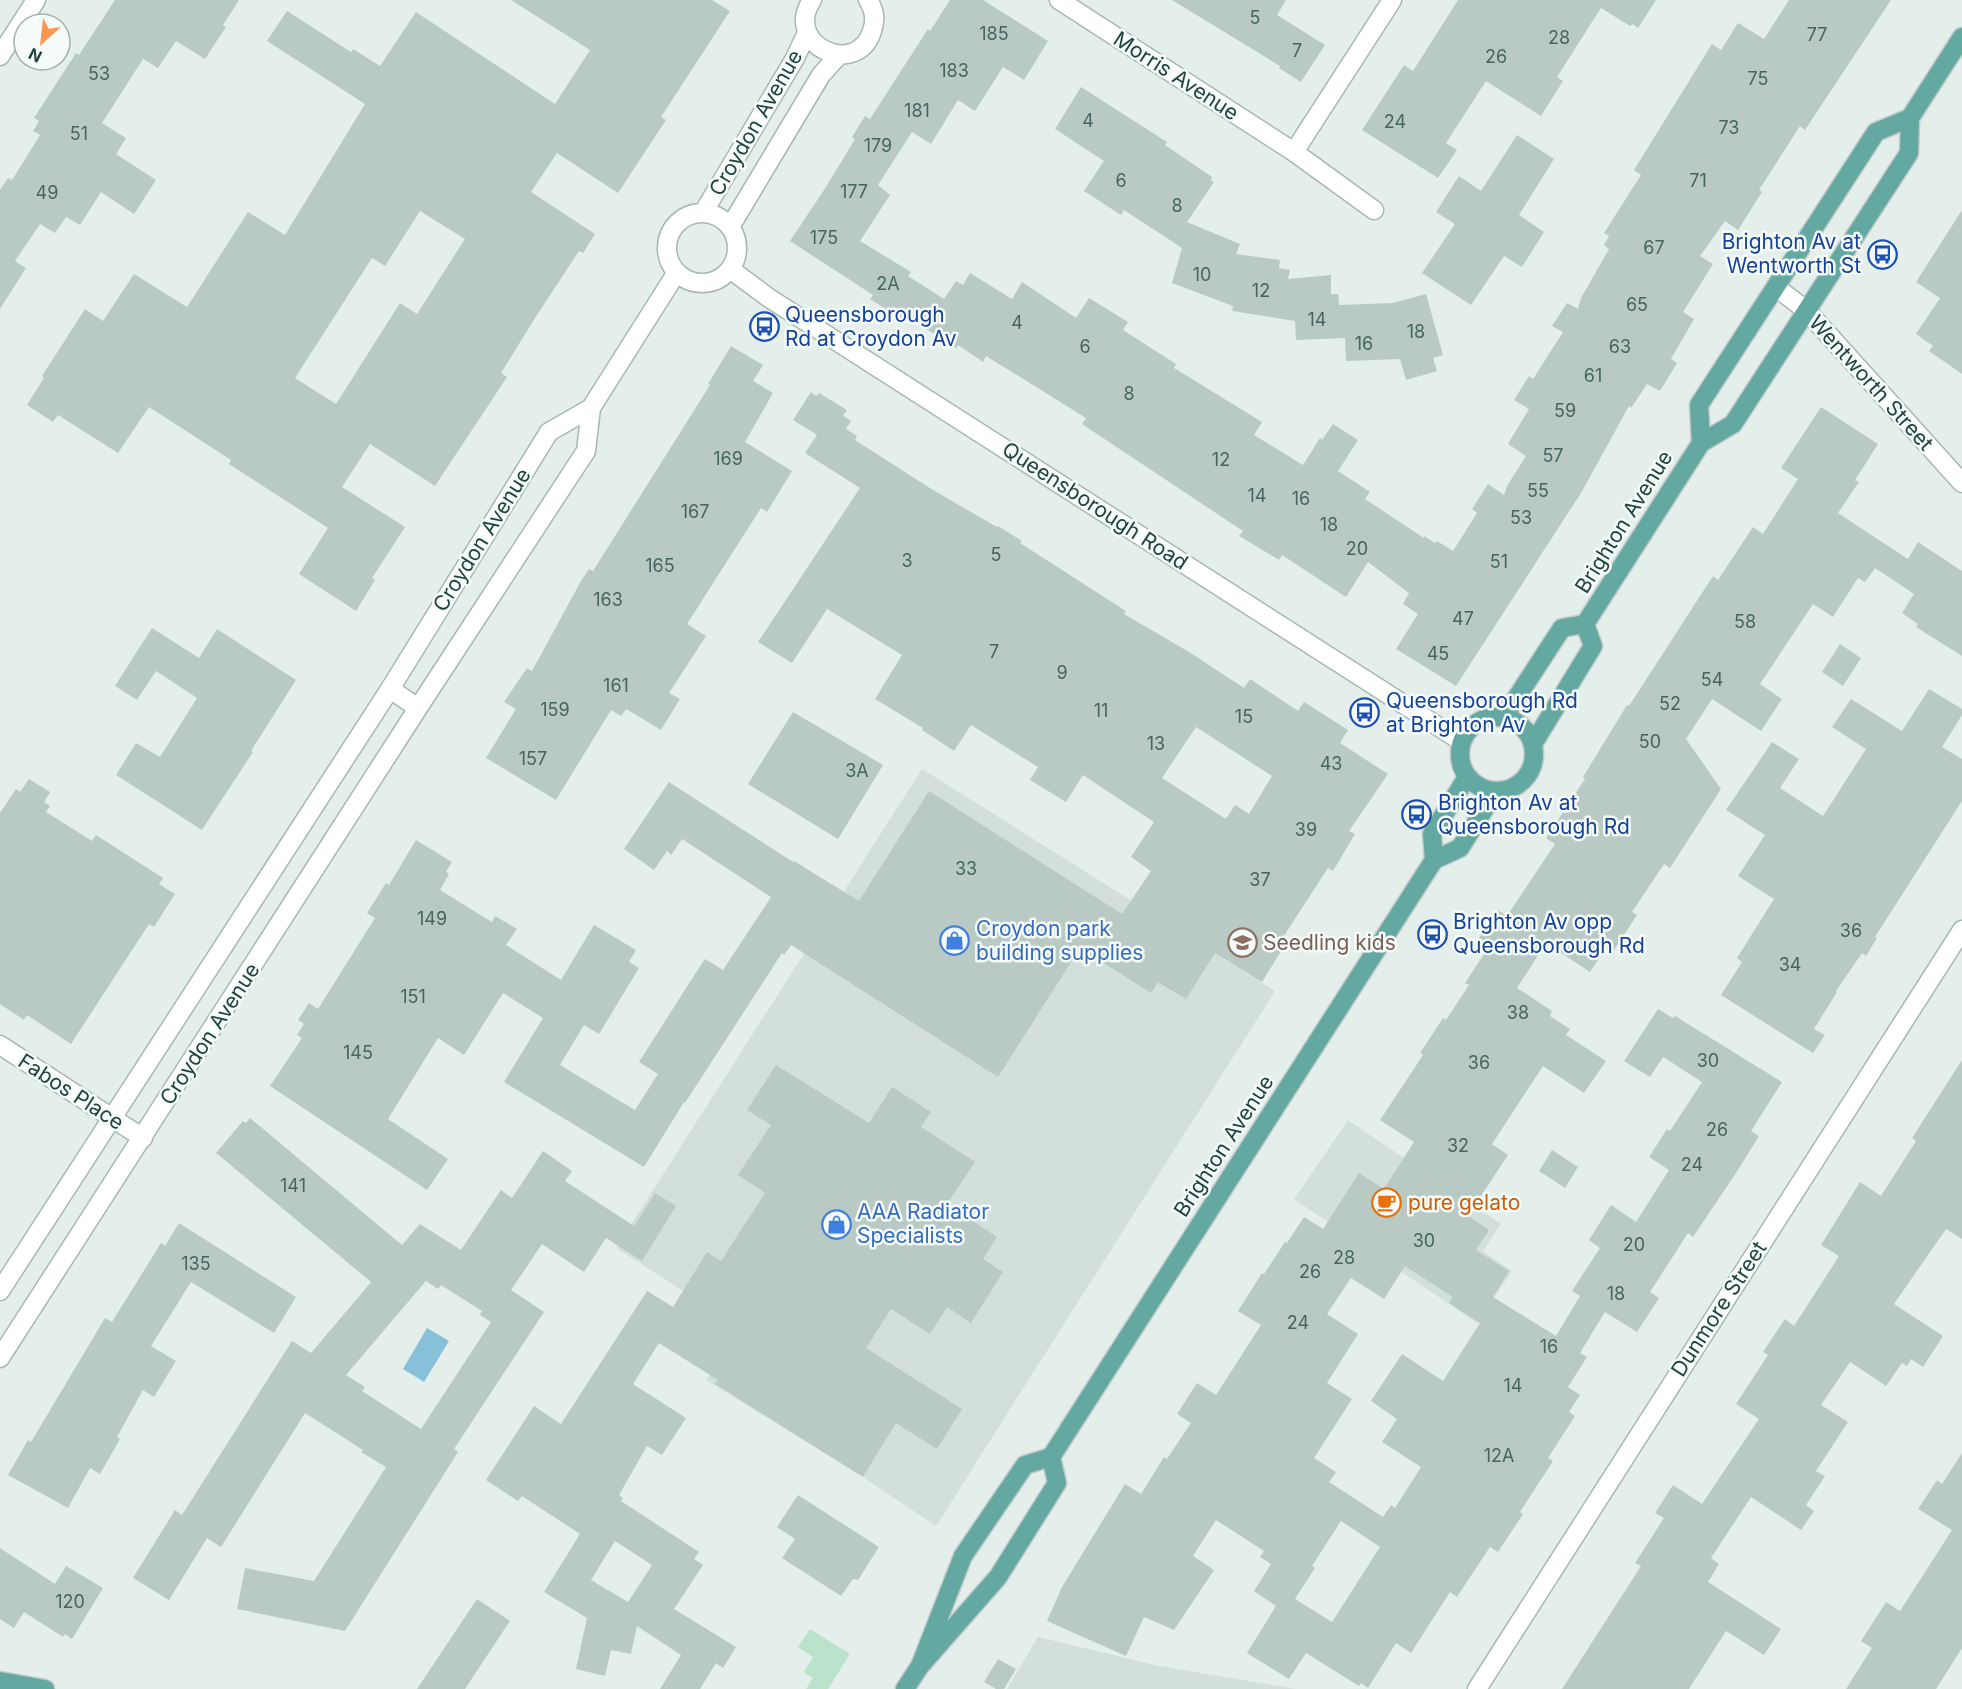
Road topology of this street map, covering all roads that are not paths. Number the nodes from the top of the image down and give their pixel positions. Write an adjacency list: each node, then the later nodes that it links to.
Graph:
1 (36, 0): 9 (street)
2 (1059, 0): 11 (street, Morris Avenue)
3 (1392, 0): 11 (street)
4 (810, 1): 6 (street)
5 (870, 1): 8 (street)
6 (807, 33): 8 (street); 13 (street, Croydon Avenue)
7 (1962, 37): 10 (main road, Brighton Avenue)
8 (838, 55): 14 (street, Croydon Avenue)
9 (0, 56)
10 (1911, 118): 17 (main road, Brighton Avenue); 18 (main road, Brighton Avenue)
11 (1294, 152): 12 (street, Morris Avenue)
12 (1374, 210)
13 (703, 213): 14 (street); 16 (street)
14 (730, 227): 15 (street)
15 (730, 270): 16 (street); 26 (street, Queensborough Road)
16 (677, 272): 19 (street, Croydon Avenue)
17 (1776, 287): 18 (street, Wentworth Street); 20 (main road, Brighton Avenue)
18 (1807, 311): 20 (main road, Brighton Avenue); 21 (street, Wentworth Street)
19 (591, 408): 23 (street, Croydon Avenue); 24 (street, Croydon Avenue)
20 (1701, 443): 22 (main road, Brighton Avenue)
21 (1962, 483)
22 (1585, 624): 25 (main road, Brighton Avenue); 27 (main road, Brighton Avenue)
23 (390, 689): 24 (street); 33 (street, Croydon Avenue)
24 (418, 708): 34 (street, Croydon Avenue)
25 (1504, 717): 26 (main road); 27 (main road)
26 (1461, 741): 28 (main road)
27 (1533, 744): 29 (main road)
28 (1467, 777): 29 (main road); 30 (main road)
29 (1496, 791): 30 (main road, Brighton Avenue)
30 (1434, 861): 37 (main road, Brighton Avenue)
31 (1962, 930): 42 (street, Dunmore Street)
32 (0, 1045): 33 (street, Fabos Place)
33 (112, 1119): 34 (street, Fabos Place); 35 (street, Croydon Avenue)
34 (143, 1138): 36 (street, Croydon Avenue)
35 (0, 1291)
36 (0, 1358)
37 (1051, 1456): 38 (main road); 38 (main road)
38 (920, 1666): 41 (main road)
39 (0, 1681): 40 (main road)
40 (45, 1689)
41 (905, 1689)
42 (1477, 1689)

